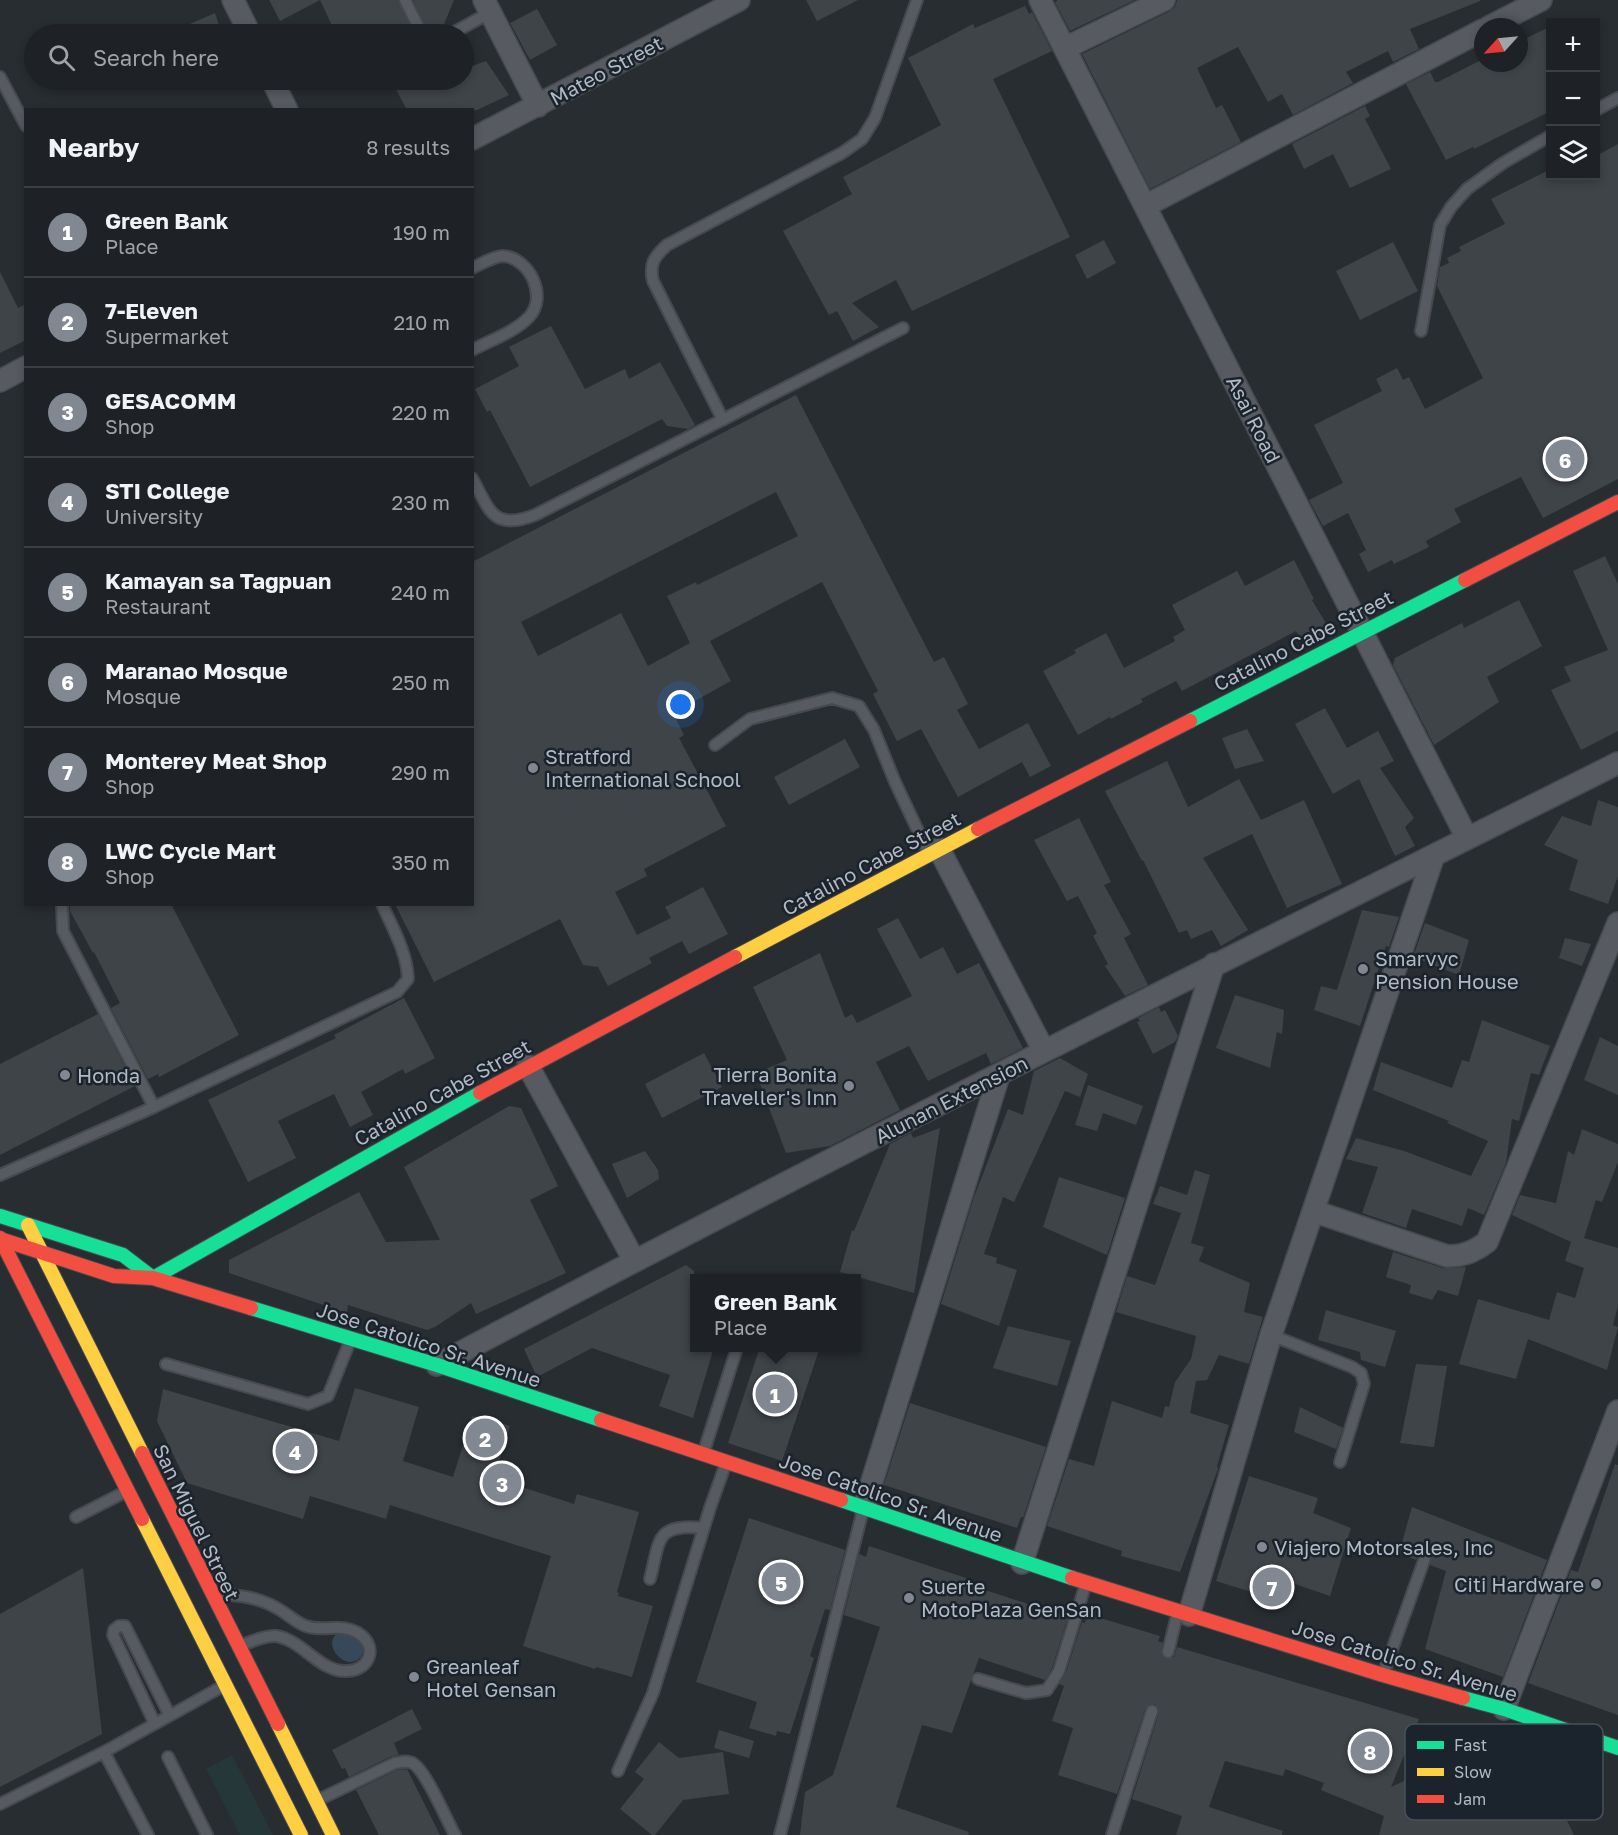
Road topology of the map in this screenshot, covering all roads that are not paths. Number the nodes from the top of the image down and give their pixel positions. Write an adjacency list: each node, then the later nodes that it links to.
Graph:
1 (233, 0): 10 (street)
2 (405, 0): 11 (lane)
3 (739, 0): 18 (street, Mateo Street)
4 (916, 0): 31 (lane)
5 (1040, 0): 14 (street, Asai Road)
6 (1164, 0): 14 (street)
7 (1541, 0): 9 (street)
8 (487, 6): 12 (lane); 18 (street)
9 (1506, 18)
10 (245, 24)
11 (417, 24)
12 (464, 24)
13 (1474, 35): 24 (street)
14 (1065, 48): 24 (street, Asai Road)
15 (0, 77): 21 (lane)
16 (277, 90): 19 (street)
17 (1618, 98): 20 (lane)
18 (538, 106): 22 (street, Mateo Street)
19 (285, 108)
20 (1600, 108)
21 (24, 122)
22 (474, 138)
23 (1546, 139): 27 (lane)
24 (1145, 206): 34 (street, Asai Road)
25 (474, 267): 28 (lane)
26 (903, 328): 31 (lane)
27 (1422, 331)
28 (474, 349)
29 (24, 368): 30 (street)
30 (0, 381)
31 (723, 420): 32 (lane)
32 (474, 482)
33 (1618, 502): 34 (street, Catalino Cabe Street)
34 (1362, 631): 37 (street, Asai Road); 38 (street, Catalino Cabe Street)
35 (715, 745): 38 (lane)
36 (1618, 763): 37 (street, Alunan Extension)
37 (1467, 838): 39 (street, Alunan Extension)
38 (934, 851): 44 (street); 45 (street, Catalino Cabe Street)
39 (1434, 855): 43 (street, Alunan Extension); 49 (street)
40 (62, 906): 47 (lane)
41 (382, 906): 47 (lane)
42 (1618, 923): 49 (street)
43 (1214, 964): 44 (street, Alunan Extension); 70 (street)
44 (1044, 1051): 46 (street, Alunan Extension)
45 (528, 1066): 54 (street); 55 (street, Catalino Cabe Street)
46 (999, 1075): 54 (street, Alunan Extension); 66 (street)
47 (154, 1107): 48 (lane)
48 (0, 1175)
49 (1313, 1210): 56 (street)
50 (0, 1216): 51 (street, Jose Catolico Sr. Avenue)
51 (28, 1225): 53 (street, San Miguel Street); 55 (street, Jose Catolico Sr. Avenue)
52 (0, 1239): 53 (street, Jose Catolico Sr. Avenue); 65 (street, San Miguel Street)
53 (41, 1252): 55 (street, Jose Catolico Sr. Avenue); 73 (street, San Miguel Street)
54 (634, 1260): 60 (street, Alunan Extension)
55 (153, 1278): 57 (street, Jose Catolico Sr. Avenue)
56 (1271, 1335): 64 (lane); 74 (street)
57 (351, 1338): 59 (lane); 60 (street, Jose Catolico Sr. Avenue)
58 (735, 1352): 62 (lane)
59 (166, 1364)
60 (437, 1365): 62 (street, Jose Catolico Sr. Avenue)
61 (1618, 1411): 80 (street)
62 (703, 1454): 63 (street, Jose Catolico Sr. Avenue)
63 (726, 1461): 66 (street, Jose Catolico Sr. Avenue); 68 (lane)
64 (1340, 1462)
65 (128, 1491): 67 (lane); 78 (street, San Miguel Street)
66 (864, 1508): 70 (street, Jose Catolico Sr. Avenue); 97 (lane)
67 (76, 1517)
68 (704, 1528): 71 (lane); 89 (lane)
69 (1426, 1555): 77 (lane)
70 (1022, 1563): 72 (street, Jose Catolico Sr. Avenue)
71 (650, 1579)
72 (1087, 1583): 74 (street, Jose Catolico Sr. Avenue); 79 (lane)
73 (212, 1594): 75 (street, San Miguel Street); 75 (lane)
74 (1183, 1613): 76 (lane); 77 (street, Jose Catolico Sr. Avenue)
75 (238, 1646): 78 (street, San Miguel Street)
76 (1168, 1652)
77 (1383, 1675): 80 (street, Jose Catolico Sr. Avenue)
78 (238, 1678): 82 (lane); 90 (street, San Miguel Street); 94 (street, San Miguel Street)
79 (978, 1679)
80 (1504, 1709): 84 (street, Jose Catolico Sr. Avenue)
81 (1152, 1711): 98 (lane)
82 (169, 1714): 83 (lane); 83 (lane)
83 (154, 1722): 87 (lane)
84 (1548, 1724)
85 (1603, 1743): 86 (street, Jose Catolico Sr. Avenue)
86 (1618, 1748)
87 (104, 1752): 91 (lane); 92 (lane)
88 (168, 1757): 93 (lane)
89 (618, 1771)
90 (316, 1801): 95 (street, San Miguel Street); 96 (lane)
91 (0, 1804)
92 (148, 1835)
93 (207, 1835)
94 (301, 1835)
95 (333, 1835)
96 (454, 1835)
97 (780, 1835)
98 (1113, 1835)

